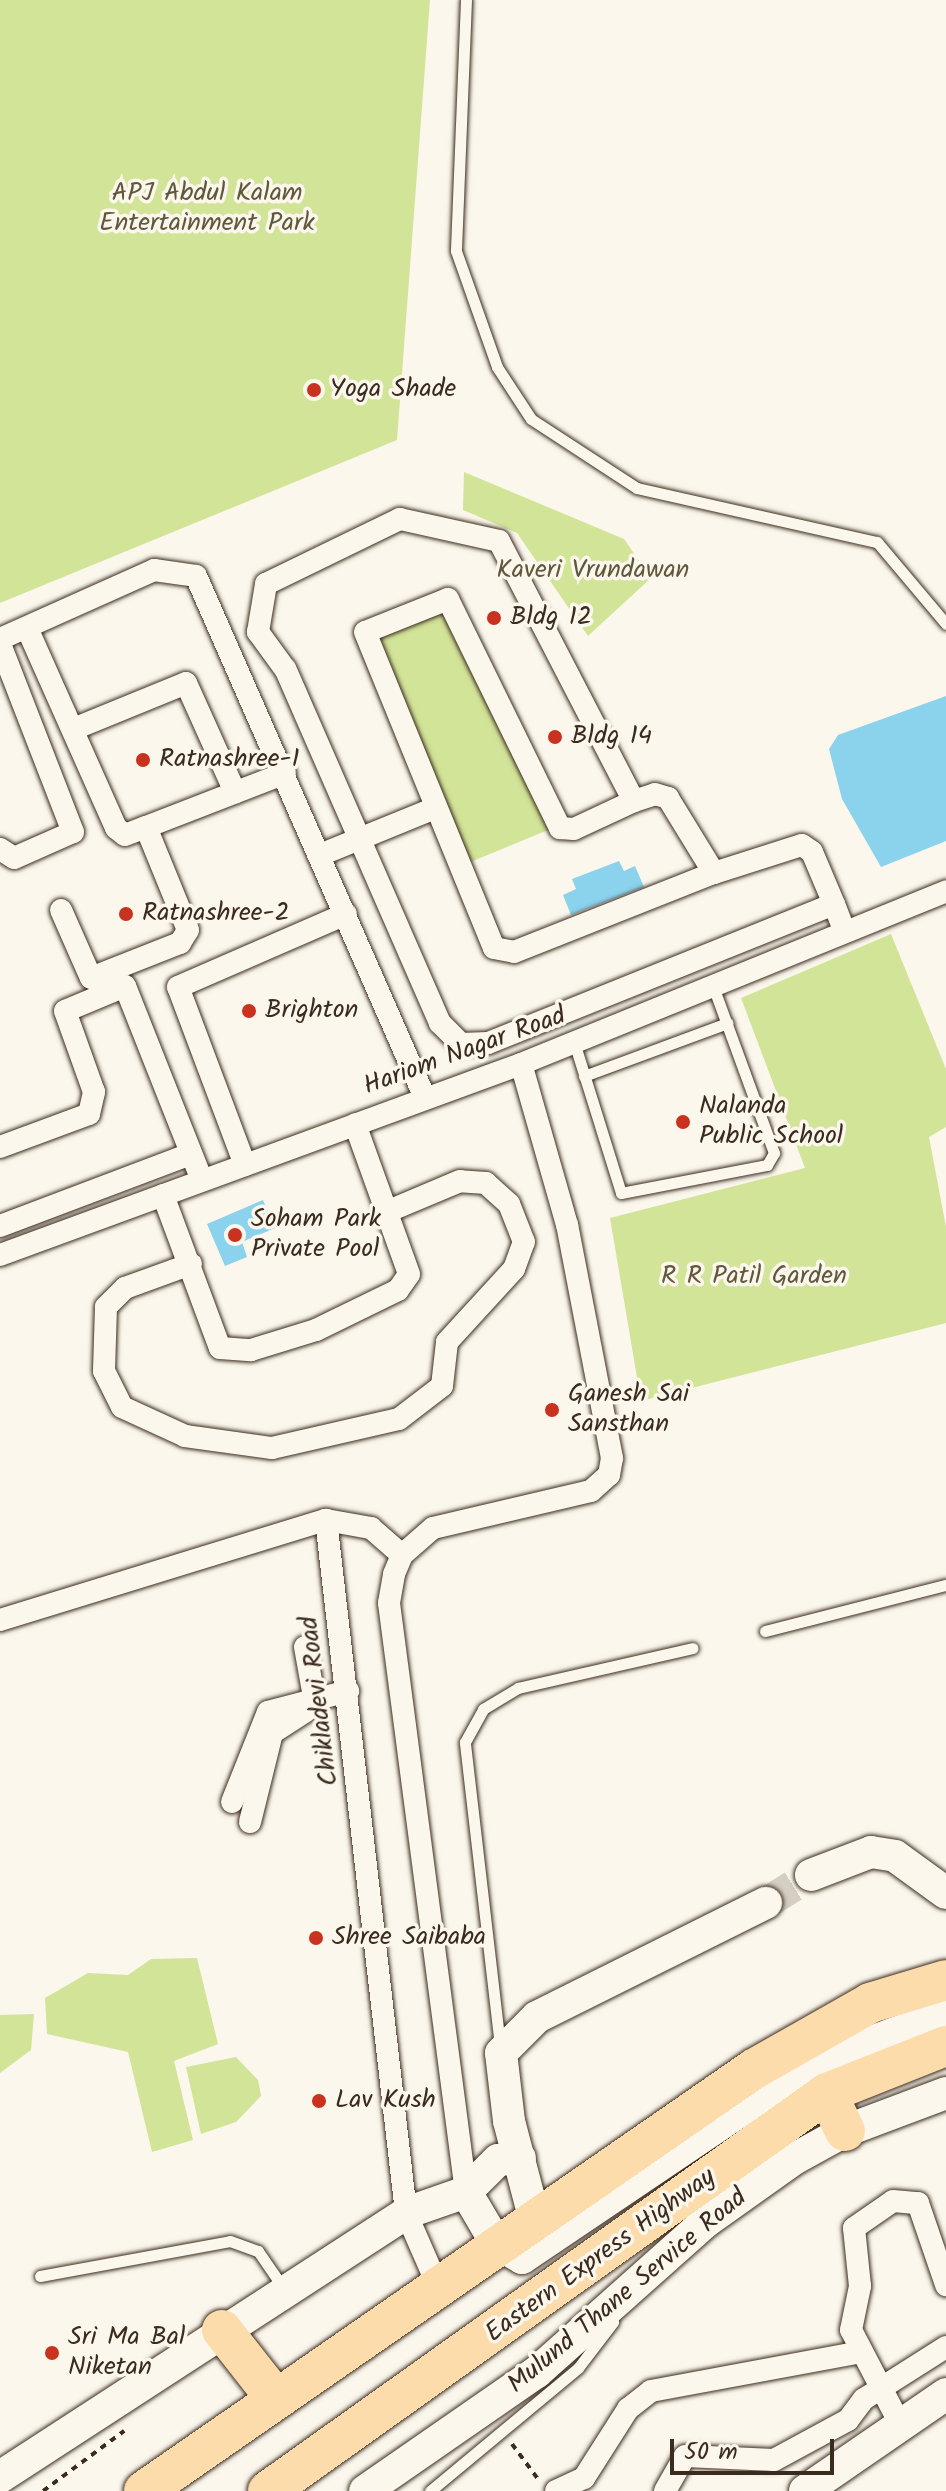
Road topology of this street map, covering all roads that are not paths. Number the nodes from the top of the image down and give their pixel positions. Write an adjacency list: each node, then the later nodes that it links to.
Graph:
1 (466, 0): 4 (lane)
2 (257, 607): 3 (street); 11 (street); 14 (street)
3 (219, 624): 5 (street); 9 (street)
4 (946, 624)
5 (27, 628): 6 (street); 8 (street)
6 (0, 641): 7 (street)
7 (6, 675): 15 (street)
8 (76, 728): 10 (street); 13 (street)
9 (285, 773): 10 (street); 16 (street)
10 (235, 792): 13 (street)
11 (634, 801): 12 (street); 17 (street)
12 (435, 808): 14 (street); 17 (street)
13 (146, 827): 20 (street)
14 (360, 839): 16 (street); 19 (street)
15 (0, 849)
16 (320, 855): 21 (street)
17 (714, 873): 19 (street)
18 (946, 891): 22 (street, Hariom Nagar Road)
19 (834, 904): 22 (street)
20 (61, 910)
21 (346, 914): 28 (street); 32 (street)
22 (845, 932): 23 (street, Hariom Nagar Road)
23 (713, 986): 24 (lane); 25 (street, Hariom Nagar Road)
24 (727, 1023): 27 (lane); 27 (lane)
25 (574, 1042): 26 (street, Hariom Nagar Road); 27 (lane)
26 (521, 1064): 28 (street, Hariom Nagar Road); 44 (street)
27 (584, 1076)
28 (425, 1098): 29 (street, Hariom Nagar Road)
29 (355, 1124): 32 (street, Hariom Nagar Road); 37 (street)
30 (0, 1147): 31 (street)
31 (191, 1154): 33 (street); 34 (street)
32 (245, 1165): 34 (street, Hariom Nagar Road)
33 (139, 1173): 35 (street); 36 (street)
34 (202, 1180): 36 (street, Hariom Nagar Road)
35 (88, 1192): 38 (street); 39 (street)
36 (156, 1197): 38 (street, Hariom Nagar Road); 42 (street)
37 (389, 1211): 42 (street); 42 (street)
38 (98, 1219): 40 (street, Hariom Nagar Road)
39 (8, 1223): 40 (street)
40 (26, 1245): 41 (street, Hariom Nagar Road)
41 (0, 1255)
42 (191, 1264)
43 (326, 1520): 44 (street); 46 (street); 51 (street, Chikladevi Road)
44 (402, 1555): 65 (street)
45 (946, 1585): 47 (lane)
46 (0, 1620)
47 (765, 1631)
48 (305, 1647): 50 (street)
49 (692, 1648): 60 (lane)
50 (314, 1697): 51 (street); 52 (street)
51 (349, 1698): 53 (street); 66 (street, Chikladevi Road)
52 (232, 1802)
53 (250, 1822)
54 (811, 1875): 55 (street)
55 (946, 1893)
56 (766, 1903): 60 (street)
57 (946, 1980): 67 (highway)
58 (946, 2014): 68 (street)
59 (946, 2046): 61 (highway, Eastern Express Highway)
60 (501, 2053): 64 (street)
61 (827, 2093): 63 (highway); 83 (highway, Eastern Express Highway)
62 (946, 2093): 63 (street, Mulund Thane Service Road)
63 (845, 2131): 69 (street, Mulund Thane Service Road)
64 (520, 2158): 65 (street); 67 (street)
65 (466, 2192): 66 (street); 68 (street)
66 (406, 2213): 71 (street, Chikladevi Road); 73 (street)
67 (534, 2217): 68 (highway)
68 (496, 2243): 71 (highway)
69 (660, 2262): 84 (street, Mulund Thane Service Road); 85 (lane)
70 (40, 2276): 73 (lane)
71 (437, 2284): 79 (highway)
72 (946, 2285): 76 (street)
73 (284, 2289): 74 (street)
74 (222, 2330): 79 (highway); 81 (street)
75 (946, 2347): 77 (street)
76 (857, 2353): 77 (street); 86 (street)
77 (878, 2389): 80 (street); 87 (street)
78 (946, 2394): 80 (street)
79 (274, 2396): 82 (highway)
80 (900, 2424): 88 (street)
81 (0, 2477)
82 (144, 2491)
83 (268, 2491)
84 (365, 2491)
85 (430, 2491)
86 (556, 2491)
87 (665, 2491)
88 (805, 2491)

